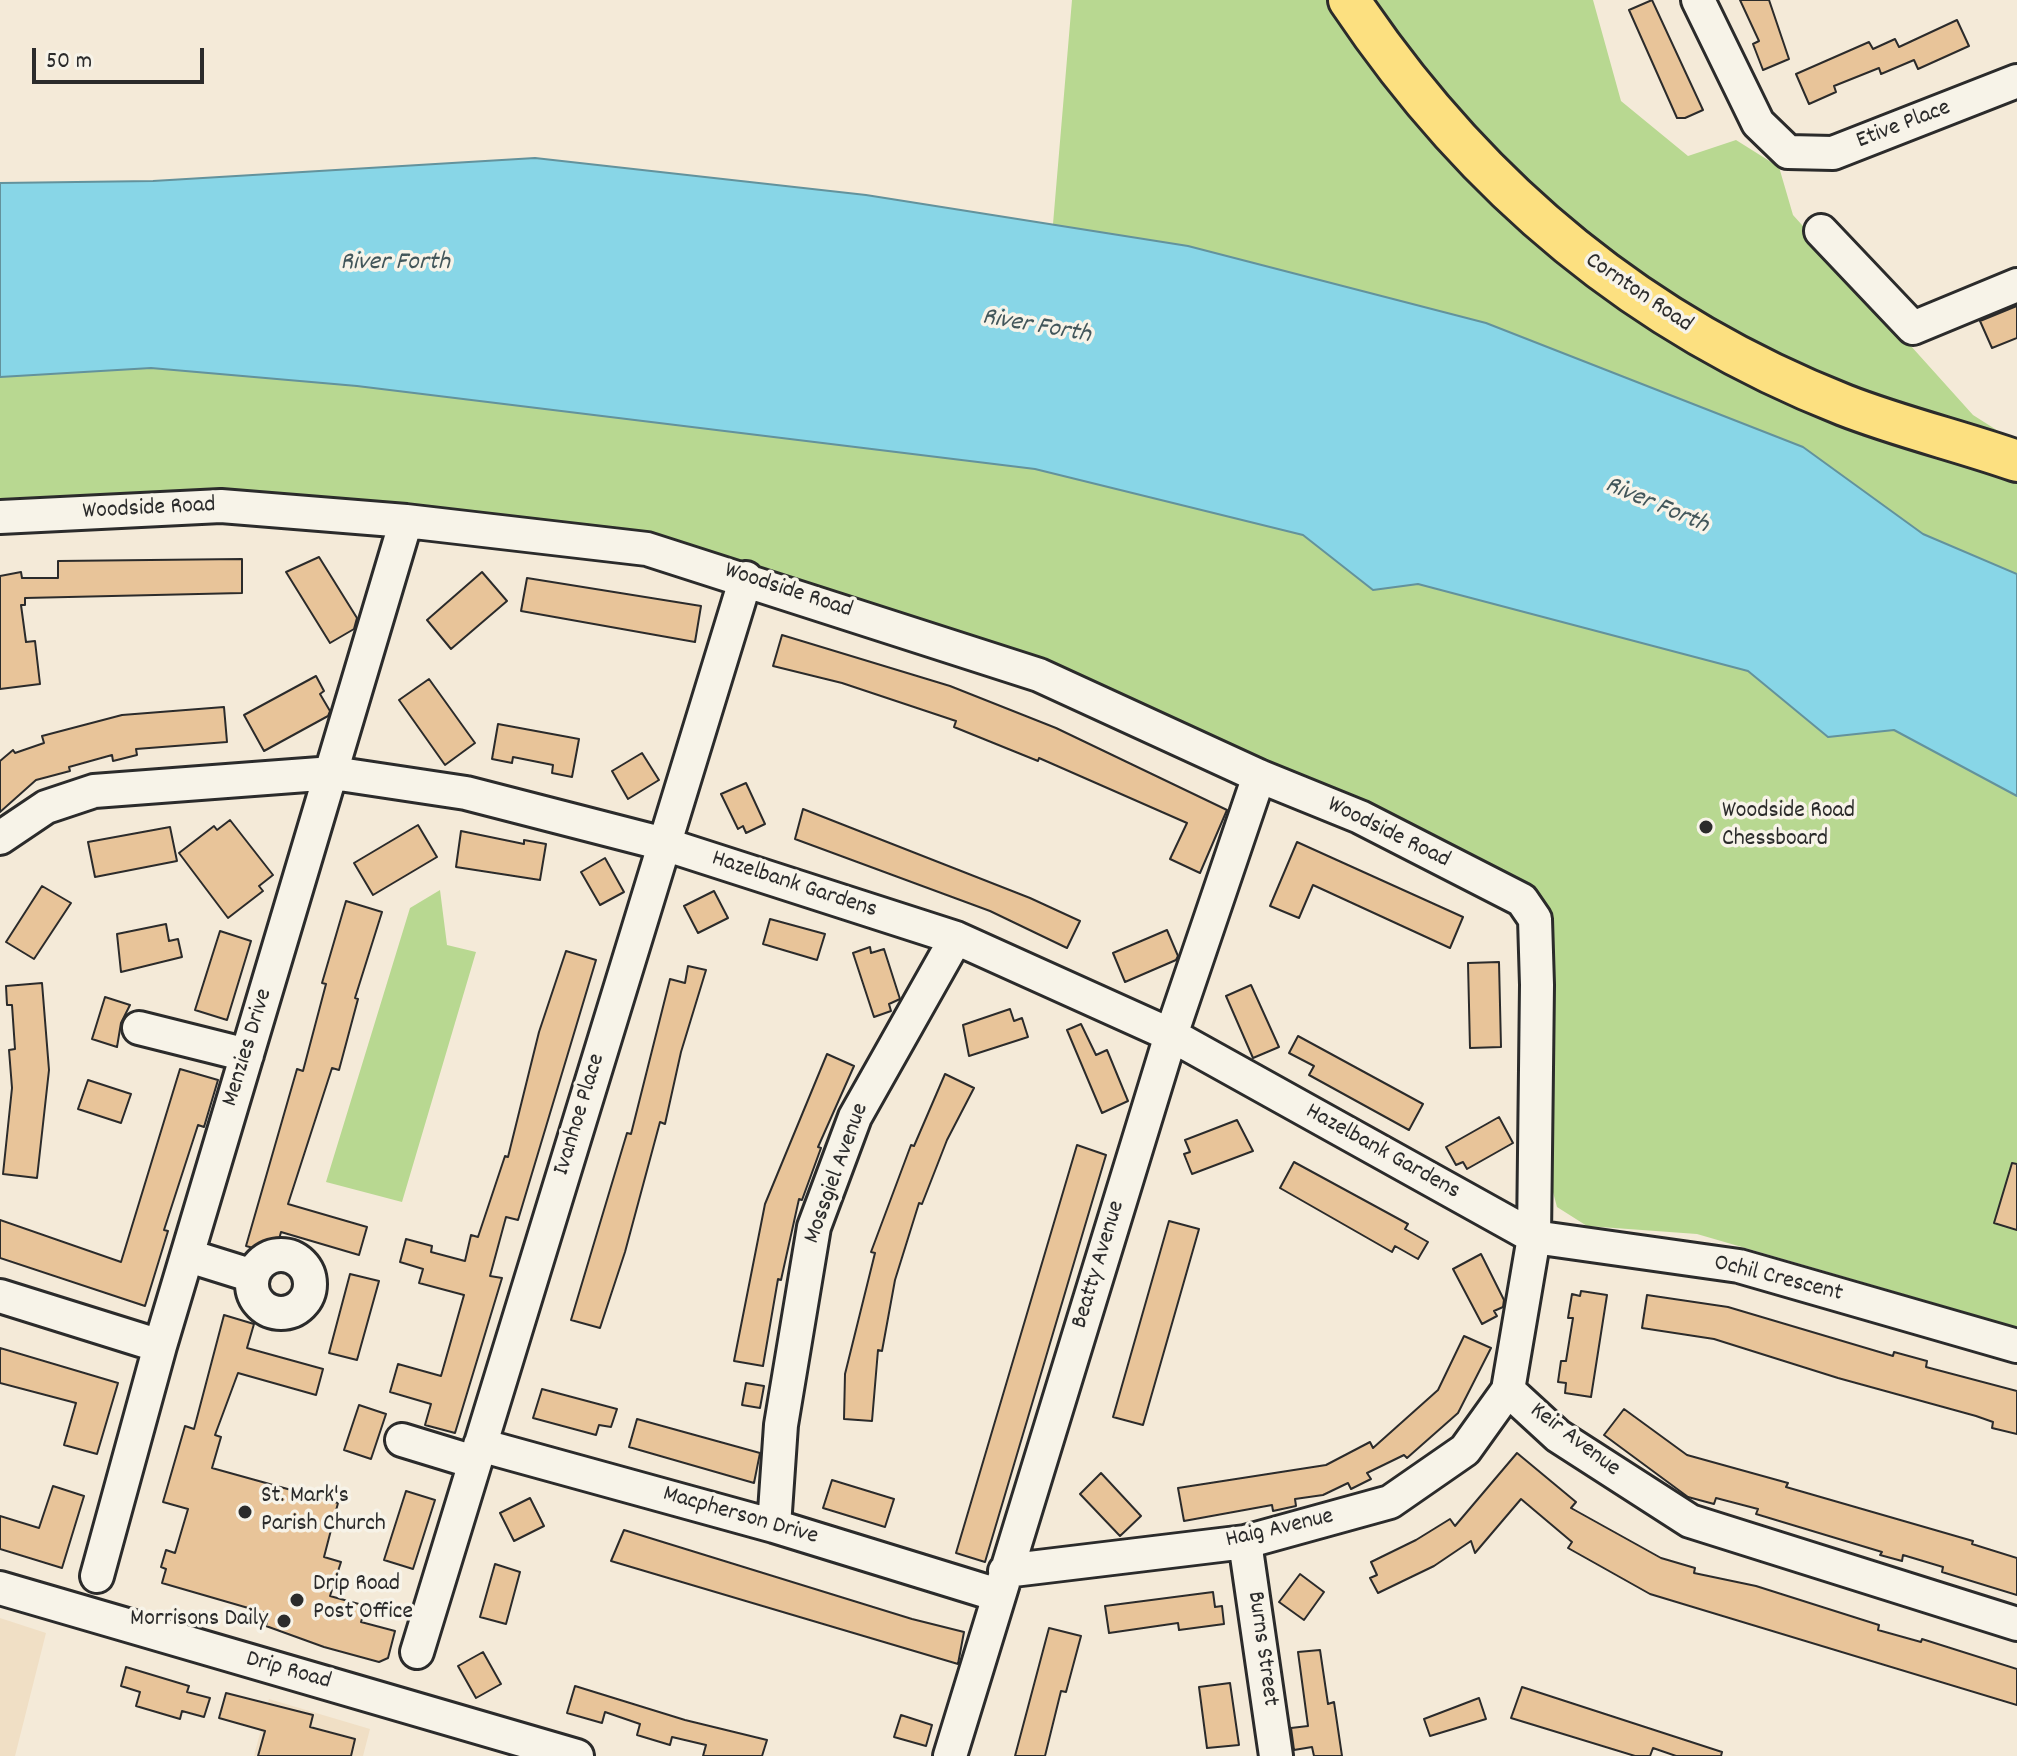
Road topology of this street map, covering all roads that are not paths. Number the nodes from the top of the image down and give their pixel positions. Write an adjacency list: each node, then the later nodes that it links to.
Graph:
1 (1349, 0): 6 (main road, Cornton Road)
2 (1698, 0): 3 (street, Etive Place)
3 (2017, 81)
4 (1821, 231): 5 (street)
5 (2017, 285)
6 (2017, 461)
7 (0, 517): 8 (street, Woodside Road)
8 (406, 521): 9 (street, Woodside Road); 10 (street, Menzies Drive)
9 (746, 578): 11 (street, Woodside Road); 13 (street, Ivanhoe Place)
10 (333, 773): 12 (street, Hazelbank Gardens); 13 (street, Hazelbank Gardens); 18 (street, Menzies Drive)
11 (1259, 776): 14 (street, Woodside Road); 17 (street, Beatty Avenue)
12 (0, 838)
13 (664, 844): 15 (street, Hazelbank Gardens); 27 (street, Ivanhoe Place)
14 (1522, 900): 19 (street, Keir Avenue)
15 (956, 938): 17 (street, Hazelbank Gardens); 28 (street, Mossgiel Avenue)
16 (139, 1028): 18 (street)
17 (1171, 1035): 19 (street, Hazelbank Gardens); 31 (street, Beatty Avenue)
18 (247, 1055): 20 (street, Menzies Drive)
19 (1534, 1237): 24 (street, Ochil Crescent); 25 (street, Keir Avenue)
20 (189, 1256): 21 (street); 23 (street, Menzies Drive)
21 (253, 1276)
22 (0, 1296): 23 (street)
23 (160, 1346): 30 (street, Menzies Drive)
24 (2017, 1346)
25 (1508, 1390): 29 (street, Haig Avenue); 33 (street, Keir Avenue)
26 (402, 1440): 27 (street, Macpherson Drive)
27 (477, 1453): 28 (street, Macpherson Drive); 34 (street, Ivanhoe Place)
28 (774, 1526): 31 (street, Macpherson Drive)
29 (1245, 1542): 31 (street, Haig Avenue); 37 (street, Burns Street)
30 (97, 1576)
31 (1001, 1583): 36 (street, Beatty Avenue)
32 (0, 1588): 35 (street, Drip Road)
33 (2017, 1624)
34 (417, 1652)
35 (577, 1756)
36 (950, 1756)
37 (1276, 1756)

